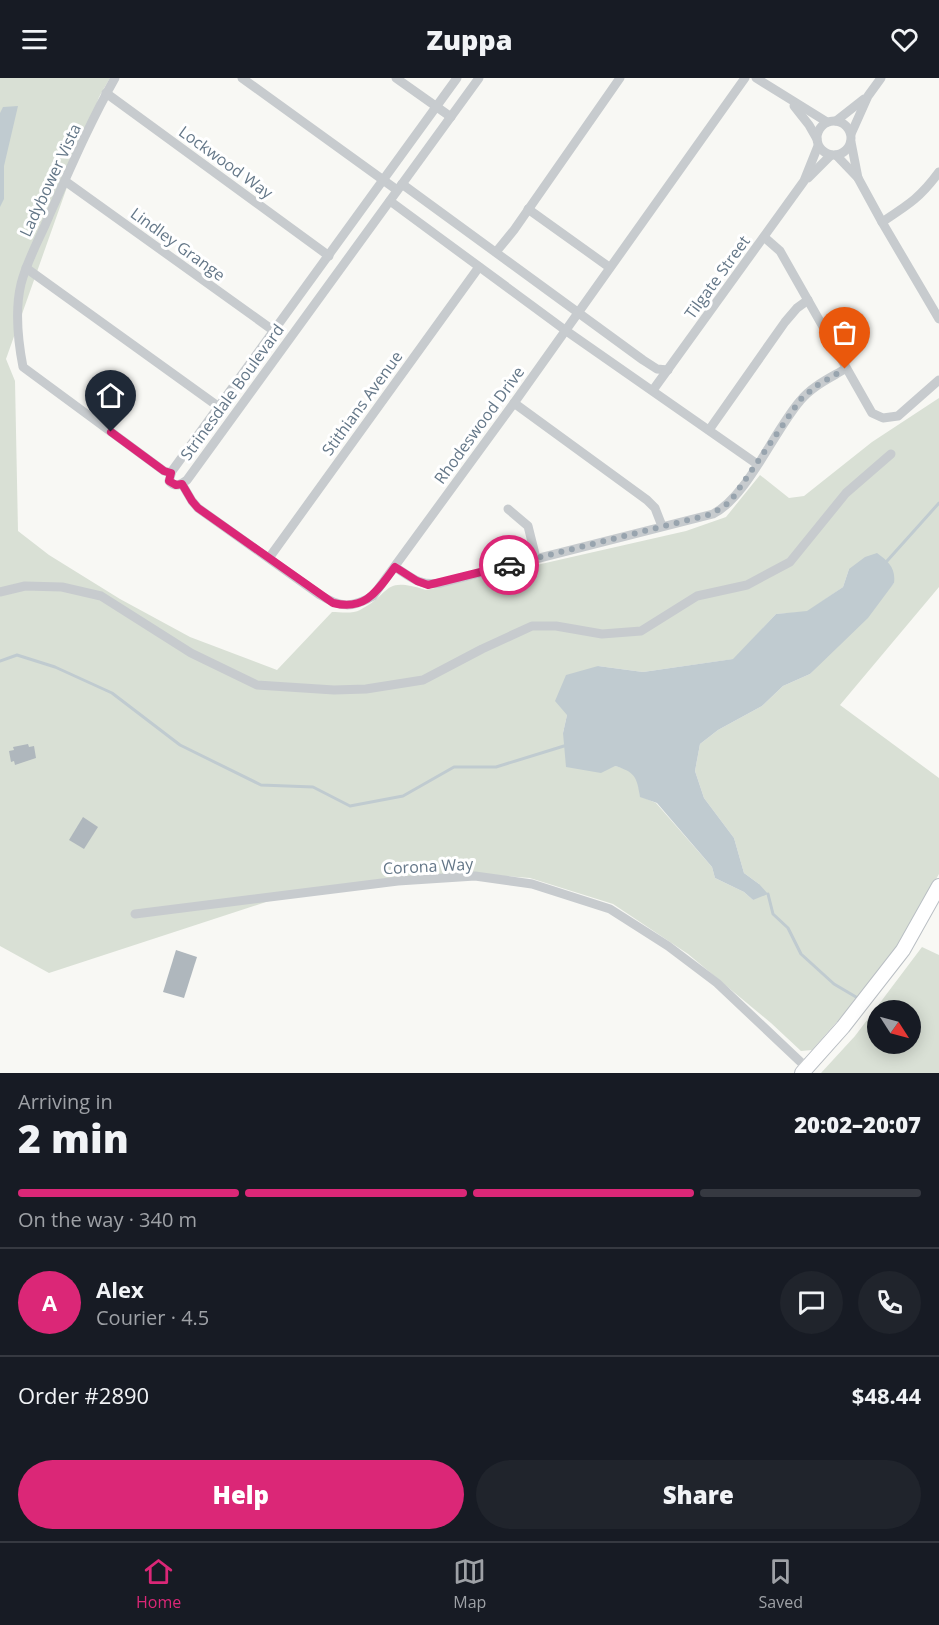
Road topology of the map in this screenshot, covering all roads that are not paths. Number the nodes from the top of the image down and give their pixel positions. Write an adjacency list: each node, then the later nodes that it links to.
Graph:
1 (115, 78): 10 (street, Ladybower Vista)
2 (242, 78): 21 (street)
3 (396, 78): 13 (street)
4 (458, 78): 13 (street, Strinesdale Boulevard)
5 (479, 78): 14 (street, Strinesdale Boulevard)
6 (620, 78): 26 (street)
7 (745, 78): 32 (street, Rhodeswood Drive)
8 (756, 78): 12 (street)
9 (881, 78): 11 (street)
10 (106, 93): 22 (street, Ladybower Vista); 30 (street, Lockwood Way)
11 (868, 96): 15 (street); 16 (street)
12 (788, 99): 15 (street); 17 (street)
13 (436, 107): 14 (street); 21 (street, Strinesdale Boulevard)
14 (451, 117): 24 (street, Strinesdale Boulevard)
15 (832, 121): 16 (street); 17 (street)
16 (851, 138): 18 (street); 20 (street)
17 (817, 142): 18 (street); 23 (street, Tilgate Street)
18 (834, 155): 20 (street); 23 (street, Tilgate Street)
19 (939, 172): 27 (street)
20 (858, 178): 27 (street)
21 (382, 180): 24 (street); 30 (street, Strinesdale Boulevard)
22 (65, 181): 33 (street, Ladybower Vista); 39 (street, Lindley Grange)
23 (804, 181): 28 (street, Tilgate Street)
24 (400, 187): 25 (street, Strinesdale Boulevard); 29 (street)
25 (390, 201): 31 (street); 50 (street, Strinesdale Boulevard)
26 (528, 208): 29 (street); 32 (street)
27 (882, 222): 35 (street)
28 (764, 237): 34 (street); 41 (street, Tilgate Street)
29 (496, 252): 36 (street)
30 (329, 255): 39 (street, Strinesdale Boulevard)
31 (479, 267): 38 (street); 53 (street, Stithians Avenue)
32 (609, 267): 36 (street, Rhodeswood Drive)
33 (26, 268): 45 (street); 49 (street, Ladybower Vista)
34 (808, 300): 40 (street); 46 (street)
35 (936, 306): 37 (street)
36 (578, 311): 38 (street, Rhodeswood Drive); 41 (street)
37 (939, 319)
38 (565, 330): 43 (street); 44 (street, Rhodeswood Drive)
39 (274, 331): 45 (street, Strinesdale Boulevard)
40 (845, 369): 42 (street); 48 (street)
41 (668, 370): 43 (street, Tilgate Street)
42 (939, 380)
43 (653, 390): 46 (street)
44 (514, 403): 52 (street); 55 (street, Rhodeswood Drive)
45 (219, 407): 49 (street, Strinesdale Boulevard)
46 (709, 430): 48 (street)
47 (891, 454): 56 (street)
48 (757, 464): 52 (street)
49 (171, 473): 50 (street, Strinesdale Boulevard)
50 (182, 484): 53 (street, Rhodeswood Drive)
51 (508, 508): 54 (street)
52 (663, 526): 54 (street)
53 (269, 558): 55 (street, Rhodeswood Drive)
54 (536, 558): 55 (street)
55 (395, 567)
56 (0, 592)
57 (939, 886): 59 (main road)
58 (135, 914): 59 (street, Corona Way)
59 (805, 1071)

